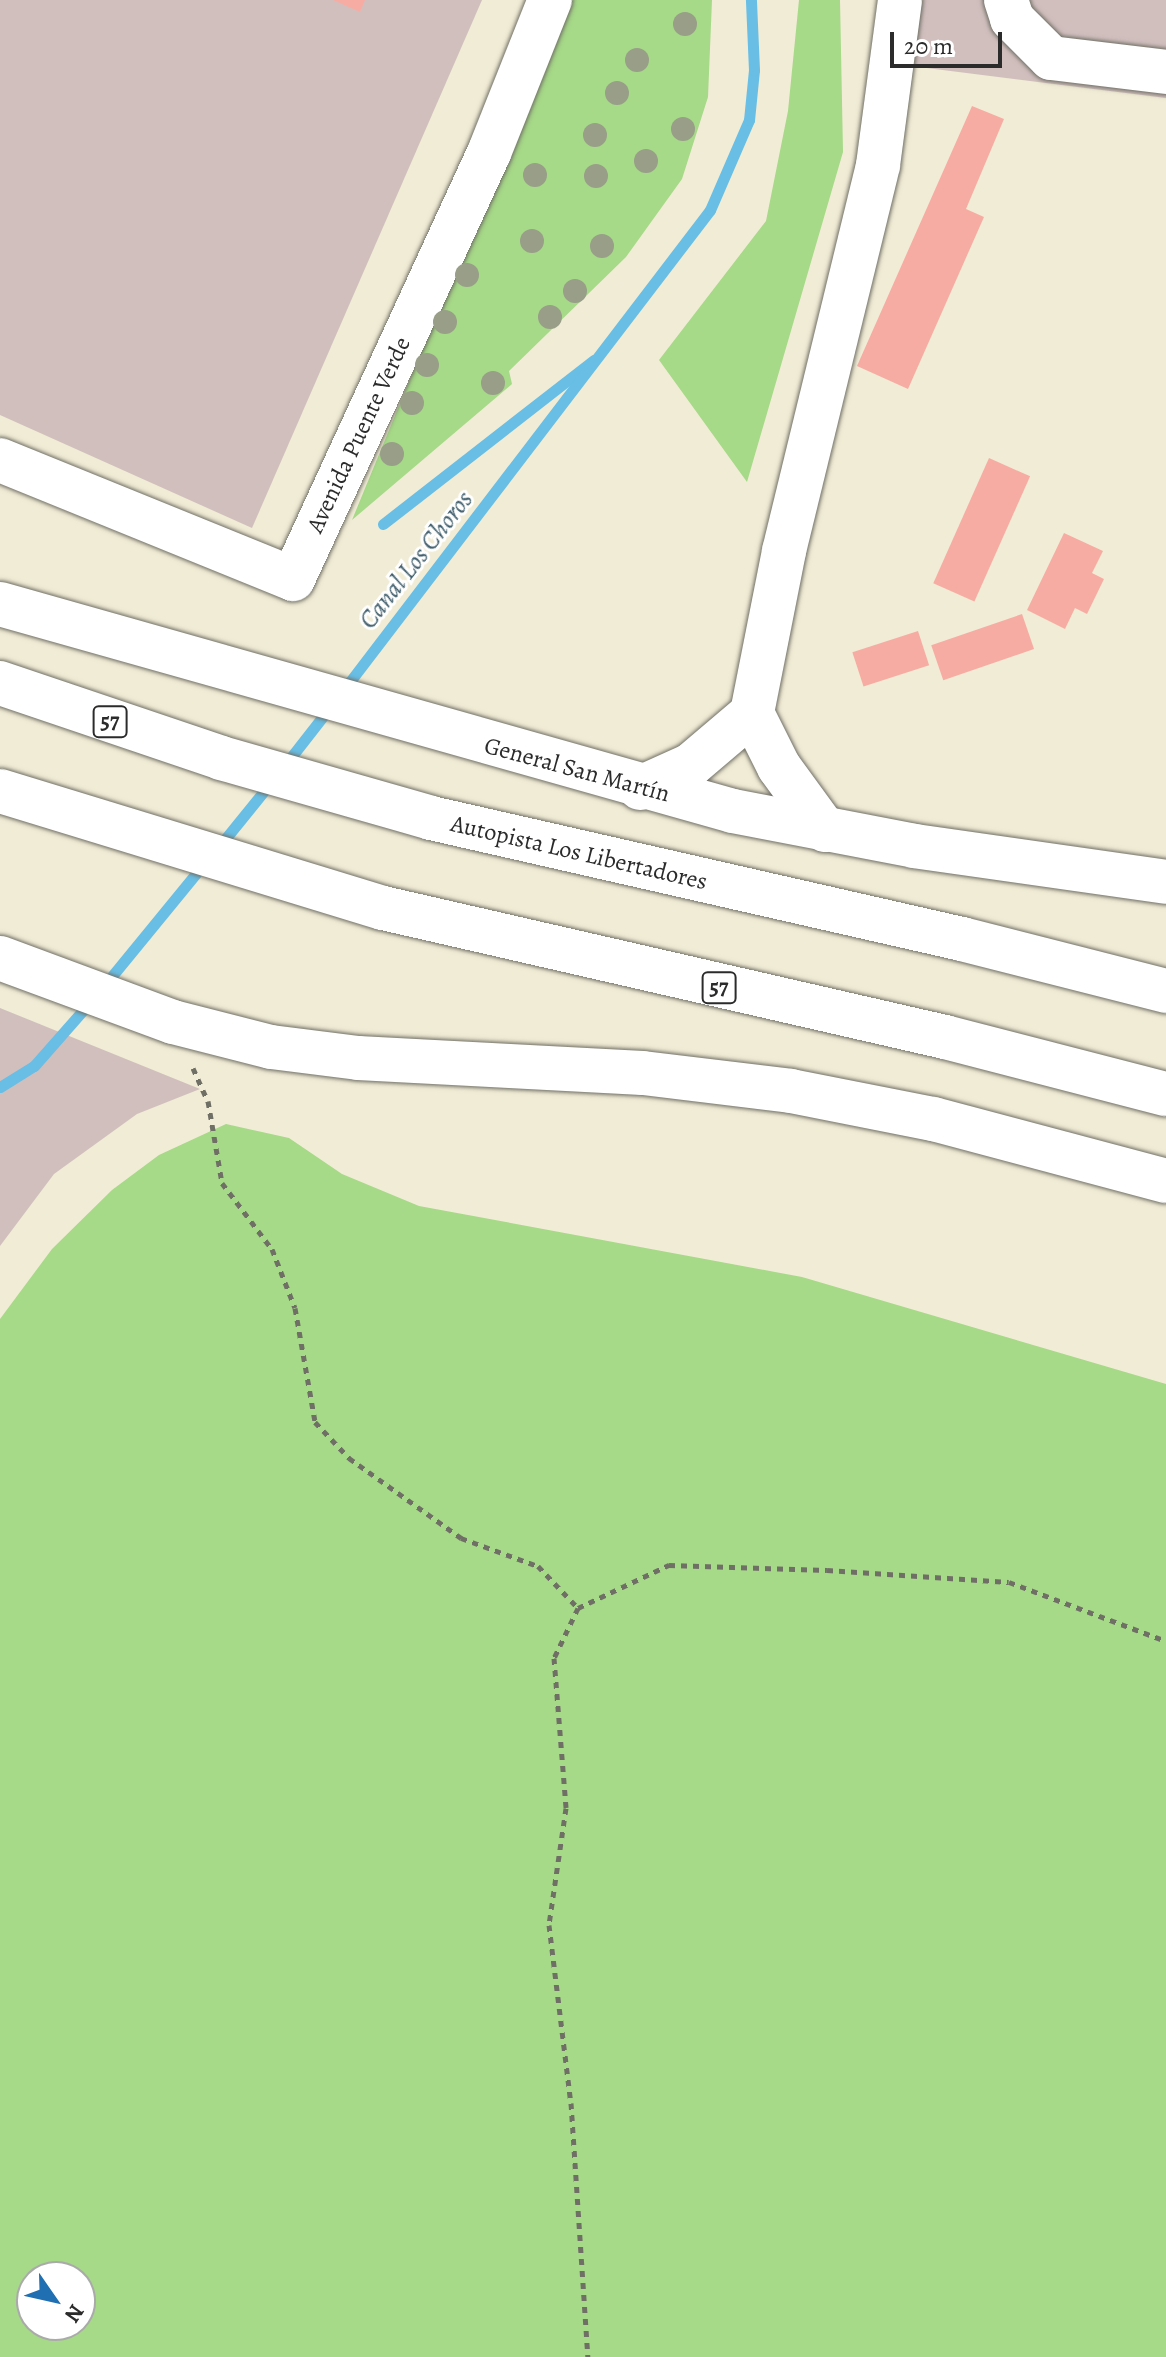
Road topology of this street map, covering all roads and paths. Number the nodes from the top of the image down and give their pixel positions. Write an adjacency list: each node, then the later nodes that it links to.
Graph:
1 (550, 0): 5 (main road, Avenida Puente Verde)
2 (900, 0): 8 (main road)
3 (1006, 0): 4 (main road)
4 (1166, 72)
5 (0, 460)
6 (0, 604): 9 (main road, General San Martín)
7 (0, 683): 14 (main road, Autopista Los Libertadores / 57)
8 (752, 713): 9 (main road); 11 (main road)
9 (640, 788): 11 (main road, General San Martín)
10 (0, 791): 16 (main road, 57)
11 (825, 830): 12 (main road, General San Martín)
12 (1166, 882)
13 (20, 966): 15 (main road)
14 (1166, 991)
15 (173, 1022): 17 (main road); 18 (path)
16 (1166, 1094)
17 (1166, 1181)
18 (578, 1608): 19 (path); 20 (path)
19 (1166, 1641)
20 (588, 2357)

